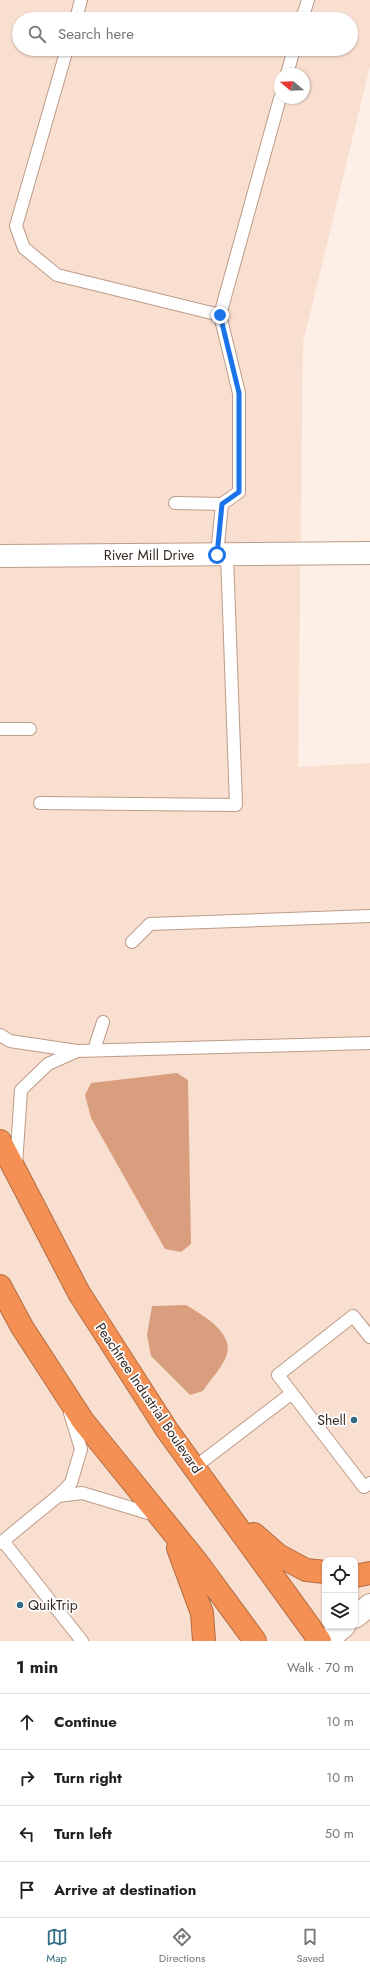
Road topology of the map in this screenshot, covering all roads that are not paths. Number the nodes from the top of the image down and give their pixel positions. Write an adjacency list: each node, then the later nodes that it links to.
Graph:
1 (81, 0): 3 (lane)
2 (308, 0): 4 (lane)
3 (78, 12)
4 (304, 12)
5 (65, 56): 9 (lane)
6 (292, 56): 7 (lane)
7 (289, 68)
8 (278, 104): 9 (lane)
9 (220, 315): 11 (lane)
10 (175, 503): 11 (lane)
11 (222, 504): 13 (lane)
12 (370, 553): 13 (street, River Mill Drive)
13 (222, 555): 14 (street, River Mill Drive); 17 (lane)
14 (0, 556)
15 (0, 729): 16 (lane)
16 (30, 729)
17 (40, 803)
18 (370, 916): 19 (lane)
19 (132, 942)
20 (103, 1022): 23 (lane)
21 (0, 1035): 24 (lane)
22 (370, 1044): 23 (lane)
23 (94, 1050): 24 (lane)
24 (77, 1051): 26 (lane)
25 (0, 1141): 26 (highway, Peachtree Industrial Boulevard)
26 (16, 1171): 31 (highway, Peachtree Industrial Boulevard)
27 (0, 1286): 29 (highway)
28 (370, 1337): 30 (lane)
29 (63, 1390): 33 (lane); 35 (highway)
30 (292, 1393): 31 (lane); 32 (lane)
31 (195, 1467): 34 (highway, Peachtree Industrial Boulevard)
32 (370, 1483)
33 (58, 1496): 35 (lane); 36 (lane)
34 (230, 1515): 37 (highway); 46 (highway, Peachtree Industrial Boulevard)
35 (165, 1523): 44 (highway); 45 (highway)
36 (1, 1542): 43 (lane)
37 (322, 1572)
38 (370, 1573): 39 (highway)
39 (358, 1575)
40 (370, 1605): 41 (street)
41 (358, 1615)
42 (340, 1629): 47 (street)
43 (79, 1640)
44 (204, 1641)
45 (255, 1641)
46 (320, 1641)
47 (326, 1641)

